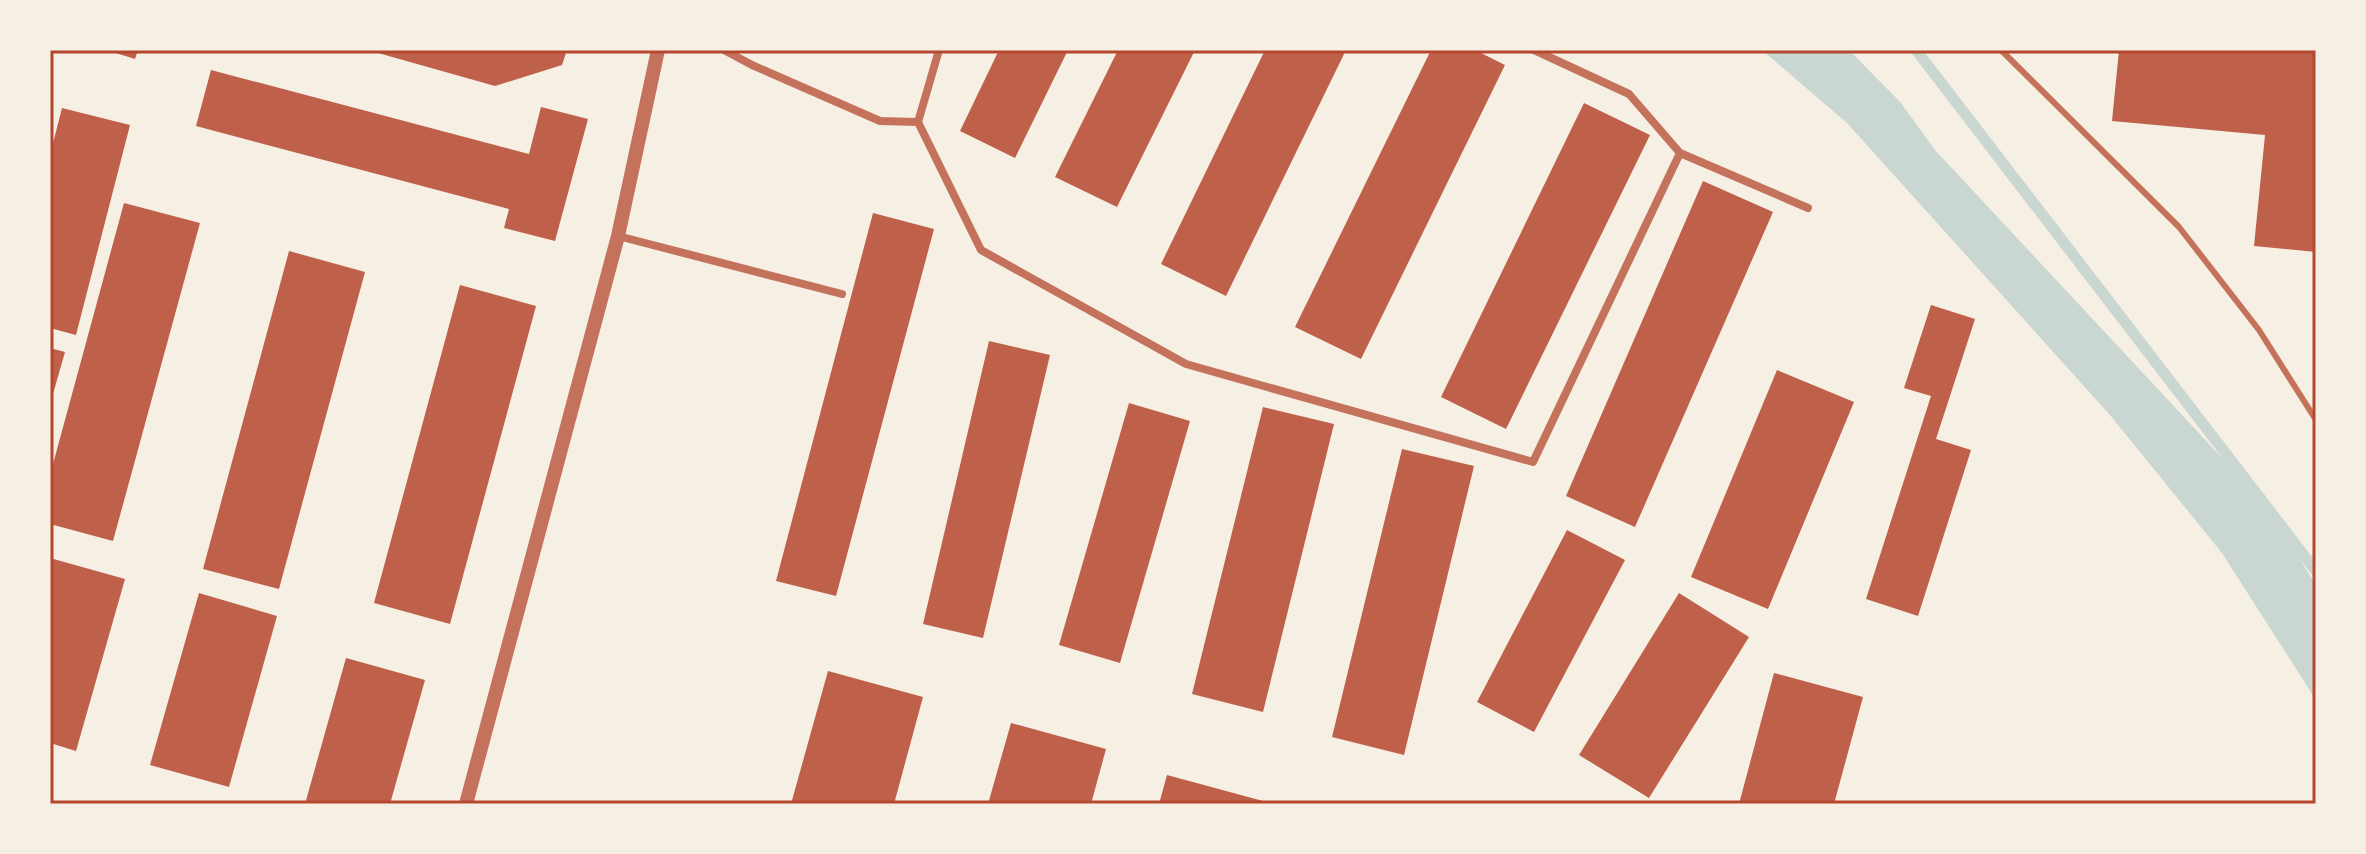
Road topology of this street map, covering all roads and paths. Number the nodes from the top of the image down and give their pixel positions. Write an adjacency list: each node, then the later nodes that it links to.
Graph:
1 (658, 50): 9 (street)
2 (724, 50): 6 (street)
3 (939, 50): 6 (street)
4 (1534, 50): 7 (street)
5 (2001, 50): 11 (lane)
6 (918, 122): 7 (street)
7 (1680, 153): 8 (street)
8 (1808, 208)
9 (618, 236): 10 (street); 12 (street)
10 (842, 294)
11 (2316, 420)
12 (466, 804)

